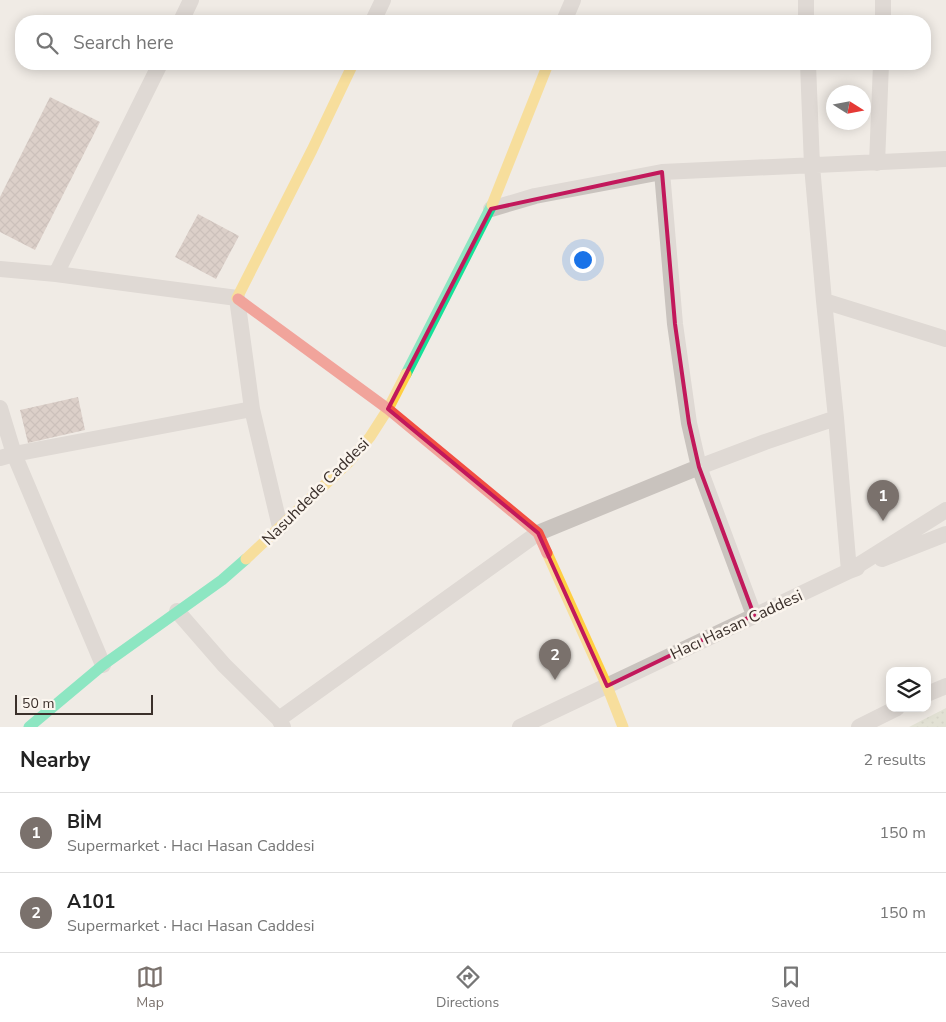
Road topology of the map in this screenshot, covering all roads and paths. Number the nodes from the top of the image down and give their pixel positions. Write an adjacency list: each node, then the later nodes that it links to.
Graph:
1 (191, 0): 6 (street)
2 (383, 0): 7 (street)
3 (573, 0): 8 (street)
4 (806, 0): 9 (street)
5 (884, 0): 10 (street)
6 (184, 15)
7 (376, 15)
8 (567, 15)
9 (806, 15)
10 (883, 15)
11 (157, 70): 22 (street)
12 (350, 70): 23 (street)
13 (546, 70): 20 (street, Nasuhdede Caddesi)
14 (808, 70): 18 (street)
15 (881, 70): 17 (street)
16 (946, 159): 17 (street)
17 (877, 163): 18 (street)
18 (812, 166): 19 (street); 24 (street)
19 (662, 172): 20 (street); 31 (street)
20 (491, 208): 28 (street, Nasuhdede Caddesi)
21 (0, 269): 22 (street)
22 (56, 274): 23 (street)
23 (237, 298): 27 (street); 28 (street)
24 (824, 301): 25 (street); 29 (street)
25 (946, 339)
26 (0, 408): 30 (street)
27 (252, 409): 30 (street); 33 (street)
28 (388, 409): 33 (street, Nasuhdede Caddesi); 34 (street)
29 (836, 418): 31 (street); 36 (street)
30 (7, 456): 39 (street)
31 (699, 467): 34 (street); 38 (street)
32 (946, 510): 36 (street, Hacı Hasan Caddesi)
33 (280, 527): 37 (street, Nasuhdede Caddesi)
34 (538, 533): 40 (street); 44 (street)
35 (946, 534): 36 (street)
36 (849, 571): 38 (street, Hacı Hasan Caddesi)
37 (177, 611): 39 (street, Nasuhdede Caddesi); 44 (street)
38 (754, 615): 40 (street, Hacı Hasan Caddesi)
39 (103, 665): 45 (street, Nasuhdede Caddesi)
40 (607, 686): 46 (street, Hacı Hasan Caddesi); 47 (street)
41 (946, 686): 42 (street)
42 (931, 692)
43 (889, 712): 48 (street)
44 (281, 723)
45 (28, 727)
46 (520, 727)
47 (623, 727)
48 (859, 727)

